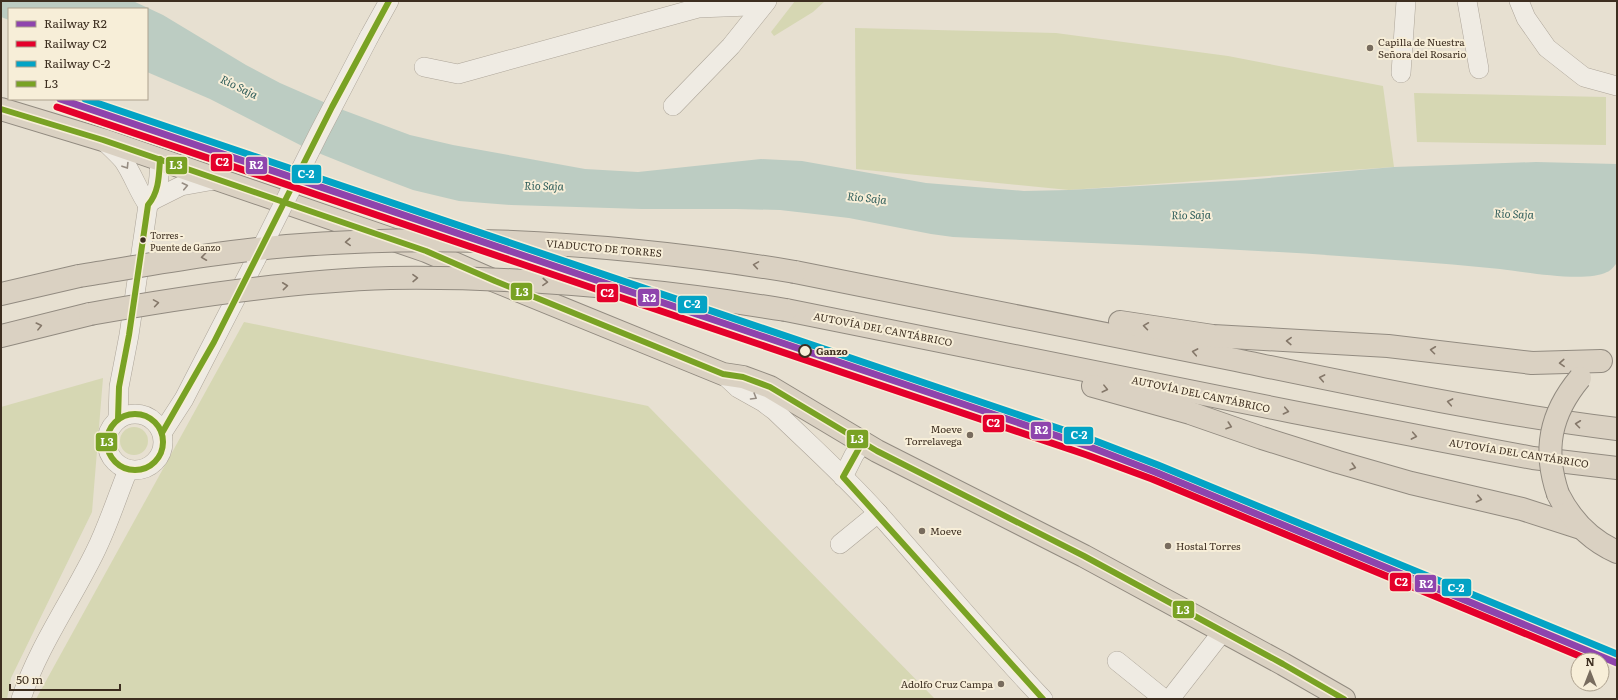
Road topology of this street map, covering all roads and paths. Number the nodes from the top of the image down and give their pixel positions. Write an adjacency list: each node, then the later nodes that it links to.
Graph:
1 (389, 1): 24 (street, bridge)
2 (1406, 1): 8 (street)
3 (1467, 1): 7 (street)
4 (1519, 1): 9 (street)
5 (756, 5): 6 (street); 10 (street)
6 (424, 68)
7 (1479, 69)
8 (1401, 73)
9 (1617, 86)
10 (673, 106)
11 (1, 109): 12 (highway)
12 (103, 140): 13 (highway); 15 (street, one-way to 15)
13 (160, 159): 14 (highway); 15 (street)
14 (220, 179): 15 (street, one-way to 14); 21 (highway)
15 (148, 201): 22 (street)
16 (795, 272): 17 (highway, VIADUCTO DE TORRES, one-way to 17, bridge); 20 (highway, one-way to 16); 23 (highway, one-way to 16)
17 (1, 294)
18 (790, 311): 19 (highway, one-way to 18, bridge); 26 (highway, AUTOVÍA DEL CANTÁBRICO, one-way to 26); 30 (highway, one-way to 30)
19 (1, 336)
20 (1609, 357): 30 (highway, bridge)
21 (723, 374): 25 (highway); 28 (street, one-way to 28)
22 (118, 419): 24 (street); 27 (street)
23 (1617, 429)
24 (162, 432): 27 (street)
25 (862, 443): 28 (street); 33 (highway)
26 (1617, 468)
27 (128, 470): 35 (street)
28 (843, 477): 29 (street)
29 (878, 513): 31 (street); 36 (street)
30 (1581, 528): 32 (highway)
31 (840, 544)
32 (1617, 552)
33 (1223, 631): 38 (street); 39 (highway)
34 (1117, 661): 37 (street)
35 (21, 699)
36 (1043, 699)
37 (1164, 699)
38 (1170, 699)
39 (1344, 699)

